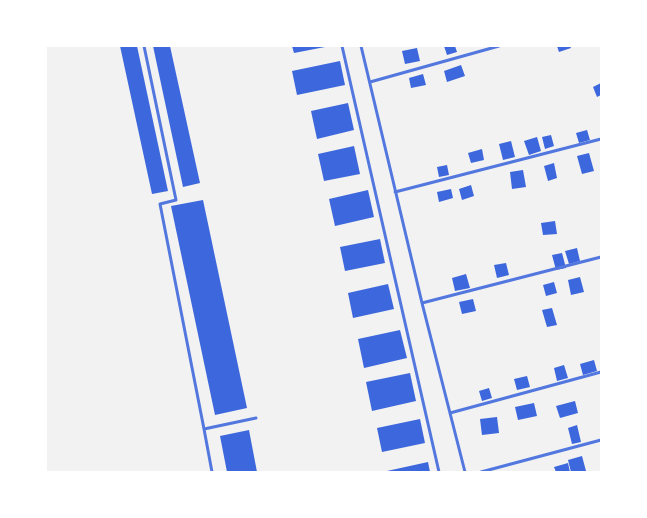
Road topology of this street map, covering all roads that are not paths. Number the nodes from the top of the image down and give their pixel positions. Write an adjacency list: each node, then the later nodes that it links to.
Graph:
1 (144, 46): 13 (lane)
2 (342, 46): 16 (lane)
3 (361, 46): 5 (lane)
4 (499, 46): 5 (lane)
5 (370, 82): 7 (lane)
6 (601, 139): 7 (lane)
7 (395, 192): 9 (lane)
8 (601, 257): 9 (lane)
9 (422, 303): 11 (lane)
10 (601, 372): 11 (lane)
11 (450, 413): 17 (lane)
12 (256, 418): 13 (lane)
13 (204, 429): 15 (lane)
14 (601, 440): 18 (lane)
15 (212, 472)
16 (439, 472)
17 (465, 472)
18 (481, 472)

